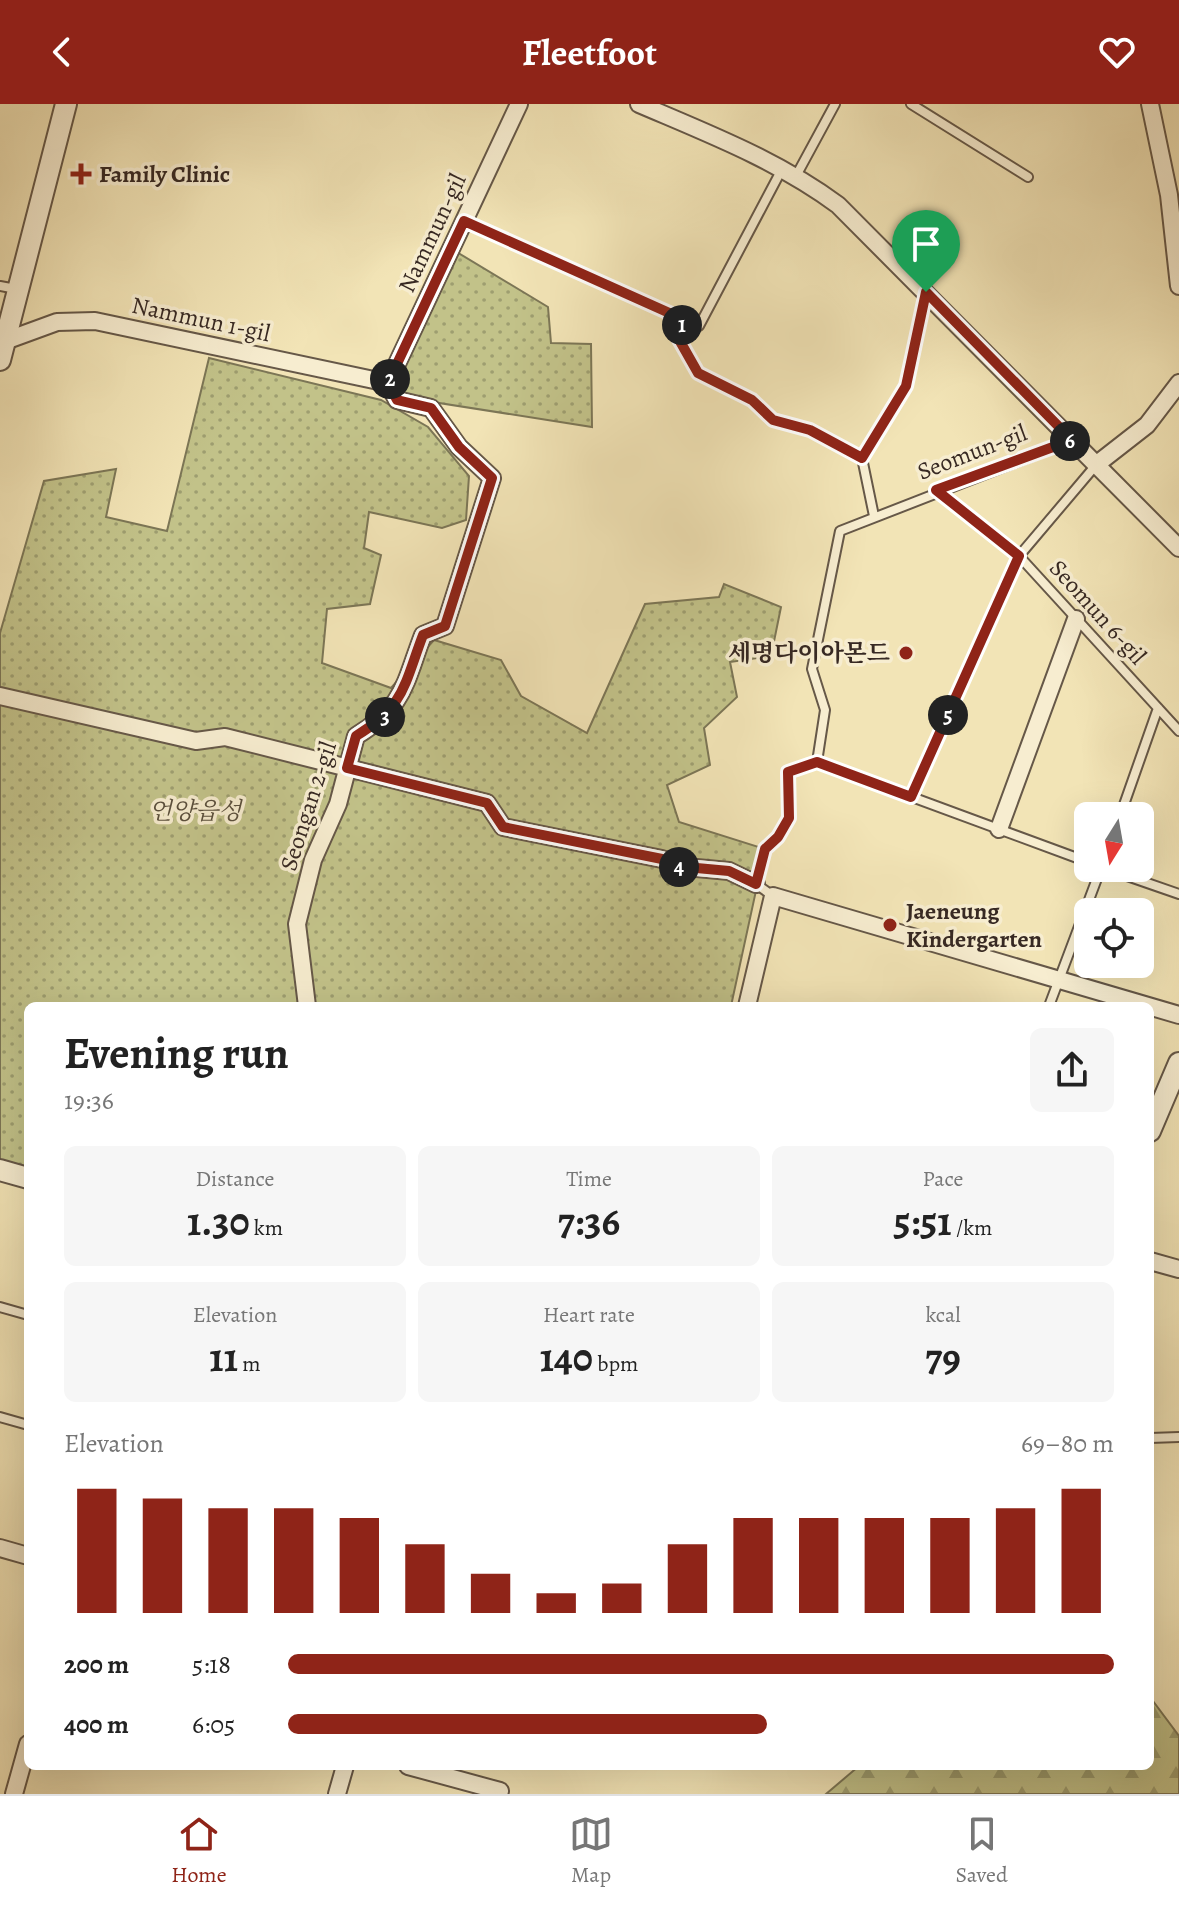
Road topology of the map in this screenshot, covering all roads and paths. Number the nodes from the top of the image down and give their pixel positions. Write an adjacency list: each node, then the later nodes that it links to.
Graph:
1 (66, 104): 12 (street)
2 (519, 104): 10 (street, Nammun-gil)
3 (639, 104): 7 (street)
4 (835, 104): 7 (lane)
5 (911, 104): 8 (lane)
6 (1150, 104): 9 (street)
7 (789, 172): 13 (street); 14 (lane)
8 (1028, 177)
9 (1174, 195): 11 (street)
10 (464, 221): 14 (lane); 16 (street, Nammun-gil)
11 (1179, 286)
12 (8, 288): 15 (street)
13 (926, 292): 18 (street); 19 (lane)
14 (685, 320): 19 (lane)
15 (2, 351): 16 (street, Nammun 1-gil)
16 (388, 383): 30 (street, Seongan 2-gil)
17 (1179, 383): 20 (street)
18 (1072, 440): 20 (street); 21 (lane, Seomun-gil)
19 (862, 458): 22 (lane)
20 (1097, 464): 23 (street); 24 (lane)
21 (936, 490): 22 (lane, Seomun-gil); 24 (lane, Seomun 6-gil)
22 (874, 516): 29 (lane, Seomun-gil)
23 (1179, 548)
24 (1019, 556): 25 (lane, Seomun 6-gil); 31 (lane)
25 (1076, 619): 27 (lane, Seomun 6-gil); 33 (street)
26 (0, 696): 30 (street)
27 (1158, 708): 28 (lane, Seomun 6-gil); 32 (lane)
28 (1179, 731)
29 (817, 762): 31 (lane); 37 (lane)
30 (347, 768): 37 (street); 41 (street, Seongan 2-gil)
31 (911, 797): 33 (lane)
32 (1125, 802)
33 (999, 829): 34 (lane)
34 (1074, 857)
35 (1098, 882): 40 (lane)
36 (1144, 882): 38 (lane)
37 (756, 884): 39 (lane)
38 (1179, 894)
39 (773, 896): 40 (street); 42 (street)
40 (1061, 979): 43 (lane); 44 (street)
41 (307, 1002)
42 (748, 1002)
43 (1051, 1002)
44 (1136, 1002)
45 (1154, 1007): 46 (street)
46 (1179, 1015)
47 (1179, 1063): 48 (street)
48 (1154, 1122)
49 (0, 1170): 50 (street)
50 (24, 1177)
51 (1154, 1262): 52 (street)
52 (1179, 1269)
53 (0, 1307): 54 (lane)
54 (24, 1314)
55 (0, 1417): 56 (lane)
56 (24, 1424)
57 (1179, 1437): 58 (lane)
58 (1154, 1438)
59 (0, 1548): 60 (street)
60 (24, 1555)
61 (24, 1758): 65 (street)
62 (344, 1770): 66 (street)
63 (423, 1770): 64 (street)
64 (500, 1791)
65 (14, 1794)
66 (337, 1794)

